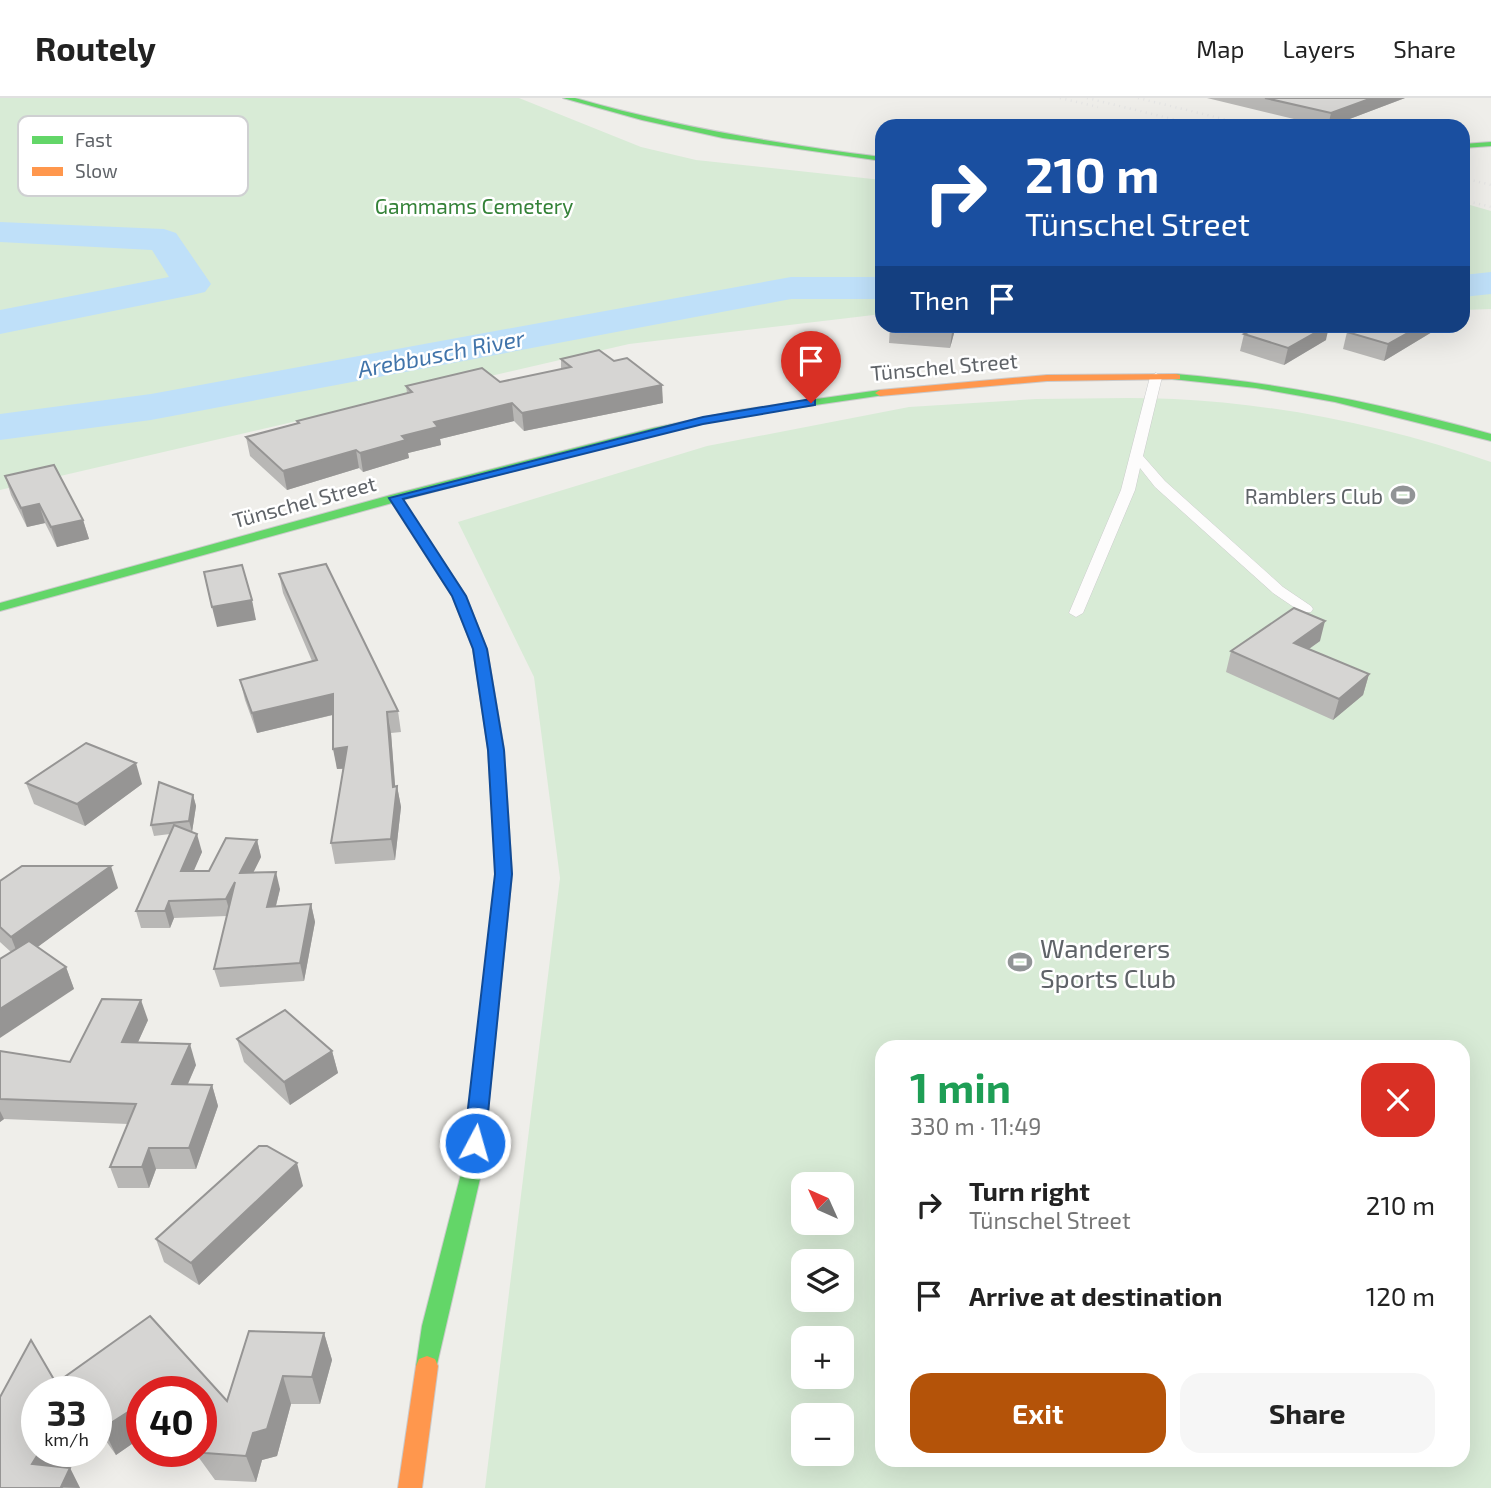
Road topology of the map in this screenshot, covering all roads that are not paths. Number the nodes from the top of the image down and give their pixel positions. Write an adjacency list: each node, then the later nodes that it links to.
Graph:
1 (567, 98): 7 (street)
2 (620, 98): 4 (street)
3 (1491, 145): 5 (street)
4 (875, 146)
5 (1470, 146)
6 (1491, 157): 8 (street)
7 (875, 158)
8 (1470, 158)
9 (1156, 377): 10 (street, Tünschel Street); 11 (lane); 12 (street, Tünschel Street)
10 (1491, 438)
11 (1137, 456): 14 (lane); 15 (lane)
12 (395, 498): 13 (street, Tünschel Street); 16 (street)
13 (0, 607)
14 (1306, 609)
15 (1076, 613)
16 (410, 1488)

